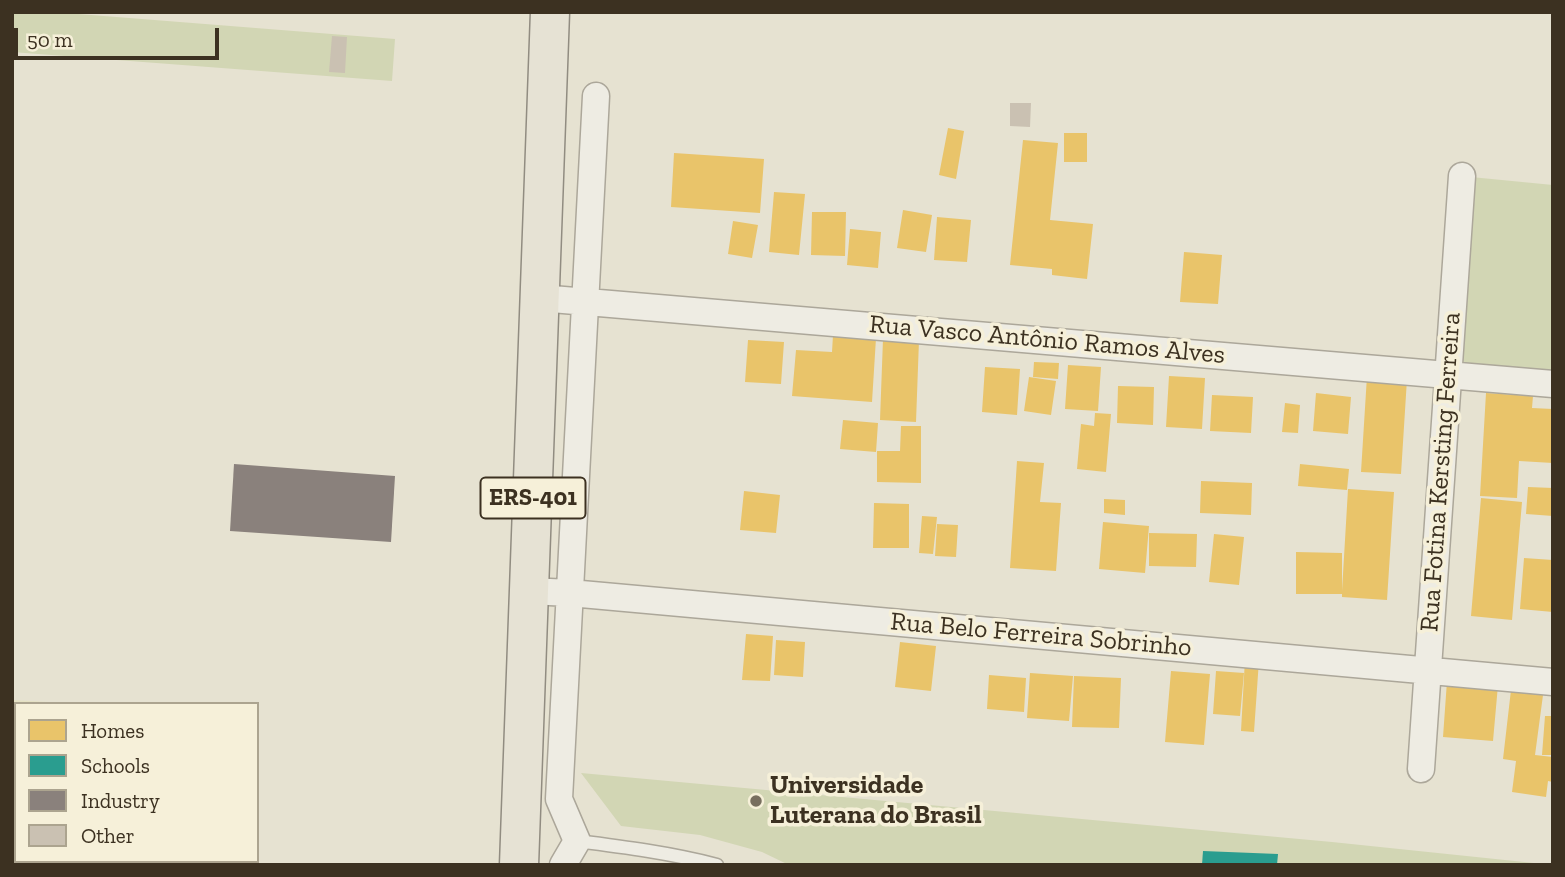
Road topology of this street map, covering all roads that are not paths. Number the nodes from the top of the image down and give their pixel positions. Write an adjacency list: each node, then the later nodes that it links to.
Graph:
1 (550, 12): 4 (main road, ERS-401)
2 (596, 96): 5 (street)
3 (1462, 176): 6 (street, Rua Fotina Kersting Ferreira)
4 (540, 298): 5 (street, Rua Vasco Antônio Ramos Alves); 8 (main road, ERS-401)
5 (586, 301): 6 (street, Rua Vasco Antônio Ramos Alves); 9 (street)
6 (1447, 374): 7 (street, Rua Vasco Antônio Ramos Alves); 10 (street, Rua Fotina Kersting Ferreira)
7 (1553, 384)
8 (529, 591): 9 (street, Rua Belo Ferreira Sobrinho); 12 (main road, ERS-401)
9 (570, 593): 10 (street, Rua Belo Ferreira Sobrinho); 14 (street)
10 (1428, 670): 11 (street, Rua Belo Ferreira Sobrinho); 13 (street, Rua Fotina Kersting Ferreira)
11 (1553, 682)
12 (523, 769): 14 (street); 16 (main road, ERS-401)
13 (1421, 769)
14 (559, 799): 15 (street)
15 (577, 841): 17 (street); 18 (lane)
16 (519, 865)
17 (563, 865)
18 (717, 865)

